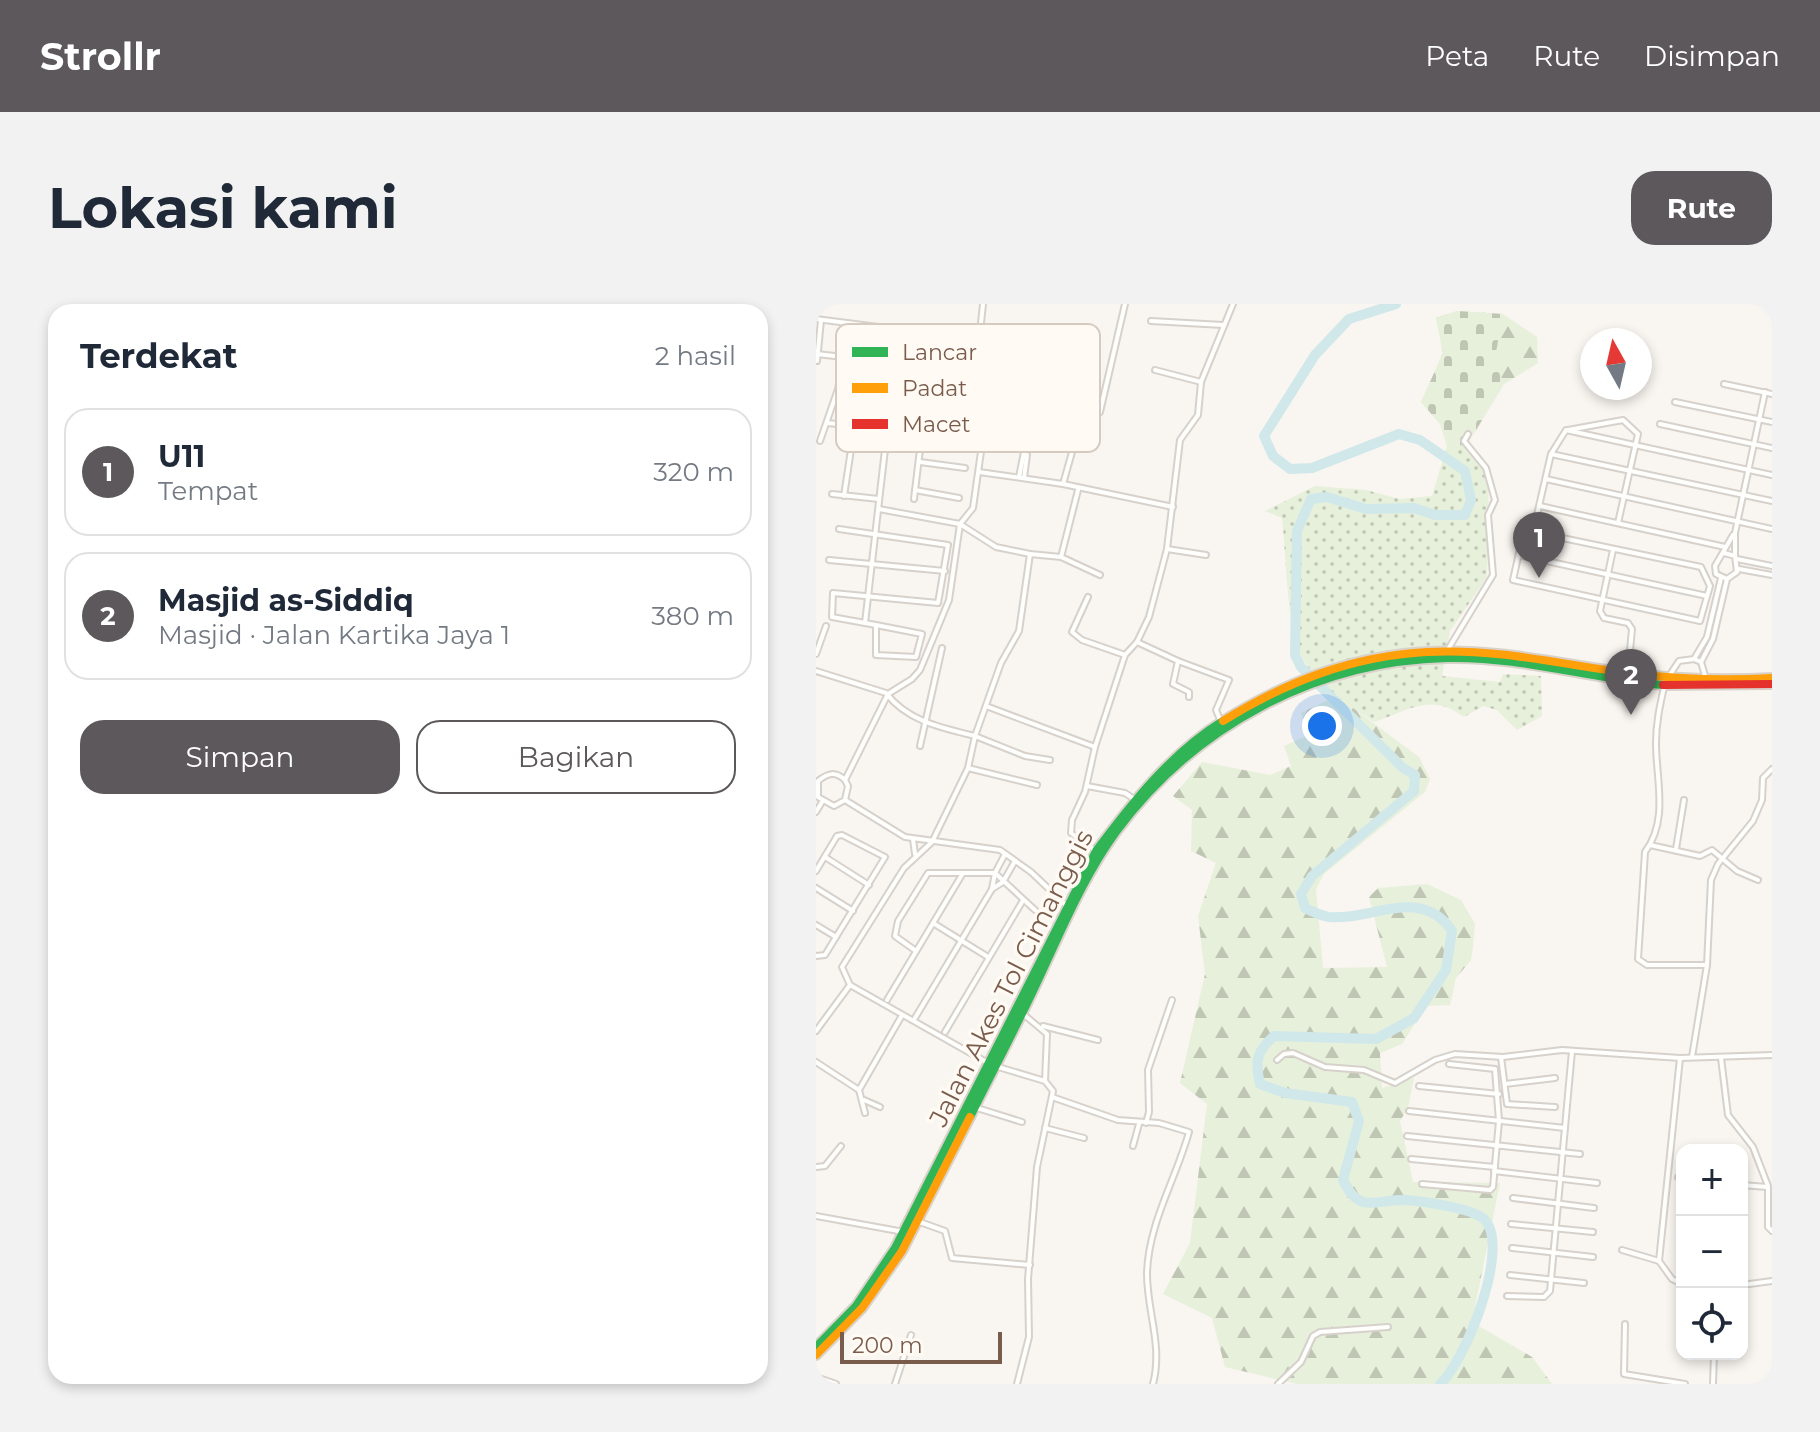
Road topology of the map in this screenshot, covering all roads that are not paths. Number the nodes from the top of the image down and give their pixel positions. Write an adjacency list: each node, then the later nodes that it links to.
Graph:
1 (983, 304): 7 (street)
2 (1125, 304): 18 (street)
3 (1233, 304): 8 (street)
4 (818, 319): 6 (street); 9 (street)
5 (1151, 321): 8 (street)
6 (863, 324)
7 (981, 324)
8 (1223, 325): 12 (street)
9 (817, 354): 10 (street)
10 (817, 361)
11 (1155, 370): 12 (street)
12 (1201, 382): 58 (street)
13 (1724, 384): 14 (street)
14 (1765, 392): 15 (street); 19 (street)
15 (1772, 394)
16 (836, 395): 21 (street)
17 (1675, 402): 19 (street)
18 (1100, 412)
19 (1759, 419): 20 (street); 27 (street)
20 (1772, 422)
21 (827, 423): 22 (street); 26 (street)
22 (836, 424)
23 (1660, 424): 27 (street)
24 (1566, 430): 28 (street); 28 (street); 36 (street)
25 (1468, 434): 96 (street)
26 (820, 441)
27 (1754, 444): 29 (street); 40 (street)
28 (1636, 447): 40 (street); 42 (street)
29 (1772, 448)
30 (851, 452): 51 (street)
31 (886, 452): 54 (street)
32 (920, 452): 38 (street)
33 (982, 452): 41 (street)
34 (1024, 452): 44 (street)
35 (1072, 452): 46 (street)
36 (1551, 454): 42 (street); 45 (street)
37 (1027, 455): 44 (street)
38 (919, 462): 39 (street); 48 (street)
39 (965, 468)
40 (1748, 470): 43 (street); 50 (street)
41 (979, 472): 44 (street); 62 (street)
42 (1630, 472): 50 (street); 53 (street)
43 (1772, 475)
44 (1022, 478): 46 (street)
45 (1546, 479): 53 (street); 57 (street)
46 (1063, 484): 47 (street)
47 (1078, 489): 58 (street); 74 (street)
48 (915, 490): 52 (street); 55 (street)
49 (832, 494): 51 (street)
50 (1742, 495): 56 (street); 60 (street)
51 (844, 496): 54 (street)
52 (959, 498)
53 (1624, 498): 60 (street); 61 (street)
54 (879, 499): 59 (street)
55 (914, 499)
56 (1772, 501)
57 (1540, 506): 61 (street); 65 (street)
58 (1173, 507): 68 (street)
59 (879, 509): 62 (street); 66 (street)
60 (1737, 522): 64 (street); 67 (street)
61 (1618, 523): 70 (street)
62 (960, 524): 71 (street); 110 (street)
63 (839, 529): 66 (street)
64 (1772, 529)
65 (1524, 530): 69 (street); 73 (street)
66 (877, 532): 77 (street); 81 (street)
67 (1735, 533): 70 (street); 75 (street)
68 (1167, 549): 72 (street); 94 (street)
69 (1613, 550): 82 (street); 84 (street)
70 (1724, 550): 75 (street); 79 (street)
71 (1030, 554): 74 (street); 112 (street)
72 (1206, 555)
73 (1519, 555): 84 (street); 90 (street)
74 (1061, 557): 83 (street)
75 (1736, 557): 78 (street); 80 (street)
76 (829, 560): 77 (street)
77 (873, 564): 81 (street); 87 (street)
78 (1772, 566)
79 (1715, 569): 82 (street); 86 (street)
80 (1739, 569): 85 (street); 86 (street)
81 (945, 571): 87 (street)
82 (1704, 572): 88 (street)
83 (1100, 575)
84 (1608, 575): 88 (street); 90 (street)
85 (1772, 575)
86 (1724, 579): 99 (street); 101 (street)
87 (868, 594): 91 (street); 91 (street)
88 (1707, 596): 90 (street)
89 (1088, 597): 98 (street)
90 (1602, 601): 104 (street)
91 (865, 623): 92 (street)
92 (876, 625): 92 (street)
93 (826, 626): 97 (street)
94 (1137, 642): 98 (street); 100 (street)
95 (942, 648): 114 (street)
96 (1447, 651): 102 (main road, Jalan Akes Tol Cimanggis); 104 (main road, Jalan Akes Tol Cimanggis)
97 (816, 654)
98 (1125, 655): 117 (street)
99 (1694, 659): 101 (street); 107 (street)
100 (1178, 661): 111 (street); 113 (street)
101 (1701, 662): 106 (street)
102 (1338, 668): 104 (main road); 109 (main road, Jalan Akes Tol Cimanggis)
103 (816, 671): 110 (street)
104 (1631, 677): 107 (main road)
105 (1772, 678): 106 (main road)
106 (1706, 681): 107 (main road)
107 (1666, 682): 108 (main road); 132 (street)
108 (1772, 684)
109 (1286, 687): 113 (main road, Jalan Akes Tol Cimanggis); 125 (main road, Jalan Akes Tol Cimanggis)
110 (888, 694): 114 (street); 122 (street)
111 (1189, 697)
112 (986, 706): 115 (street); 117 (street)
113 (1221, 722): 125 (main road, Jalan Akes Tol Cimanggis)
114 (926, 723): 115 (street); 116 (street)
115 (975, 736): 118 (street); 119 (street)
116 (920, 746)
117 (1095, 747): 124 (street)
118 (1050, 760)
119 (968, 768): 123 (street); 131 (street)
120 (1772, 769): 137 (street)
121 (817, 780): 122 (street); 128 (street)
122 (845, 780): 126 (street)
123 (1037, 785)
124 (1086, 785): 125 (street); 134 (street)
125 (1139, 797): 134 (main road, Jalan Akes Tol Cimanggis); 163 (main road, Jalan Akes Tol Cimanggis)
126 (845, 800): 128 (street); 130 (street)
127 (1684, 800): 133 (street)
128 (822, 802): 129 (street)
129 (816, 812)
130 (913, 839): 131 (street); 135 (street)
131 (932, 842): 135 (street); 136 (street)
132 (1650, 845): 133 (street); 159 (street)
133 (1676, 849): 137 (street)
134 (1096, 851): 149 (main road, Jalan Akes Tol Cimanggis)
135 (915, 854): 160 (street)
136 (1005, 854): 139 (street); 142 (street)
137 (1724, 856): 143 (street); 159 (street)
138 (825, 857): 140 (street); 145 (street); 145 (street)
139 (1015, 861): 144 (street); 149 (street)
140 (816, 871)
141 (963, 873): 142 (street); 152 (street); 156 (street)
142 (995, 873): 144 (street); 147 (street)
143 (1758, 880)
144 (1003, 882): 147 (street); 148 (street)
145 (869, 885): 151 (street)
146 (816, 888): 151 (street)
147 (992, 889): 155 (street)
148 (1022, 902): 150 (street); 158 (street)
149 (1068, 907): 178 (main road, Jalan Akes Tol Cimanggis)
150 (1035, 910)
151 (853, 911): 154 (street)
152 (933, 923): 155 (street); 156 (street)
153 (816, 925): 154 (street)
154 (836, 937): 157 (street)
155 (959, 940): 158 (street); 165 (street)
156 (916, 951): 161 (street)
157 (816, 956)
158 (988, 957): 168 (street)
159 (1707, 965): 173 (street)
160 (850, 985): 164 (street); 167 (street)
161 (887, 1000)
162 (1172, 1000): 195 (street)
163 (1022, 1013): 166 (street); 178 (main road, Jalan Akes Tol Cimanggis)
164 (901, 1017): 178 (street); 184 (street)
165 (915, 1018)
166 (1041, 1025): 169 (street); 181 (street)
167 (816, 1031)
168 (945, 1032)
169 (1098, 1040)
170 (1572, 1051): 172 (street); 174 (street); 197 (street)
171 (1772, 1055): 175 (street)
172 (1501, 1057): 176 (street); 182 (street)
173 (1692, 1057): 174 (street); 175 (street)
174 (1680, 1058): 228 (street)
175 (1721, 1058): 212 (street)
176 (1277, 1060)
177 (816, 1062): 184 (street)
178 (992, 1064): 181 (street); 189 (main road, Jalan Akes Tol Cimanggis); 221 (main road, Jalan Akes Tol Cimanggis)
179 (1449, 1064): 185 (street)
180 (1555, 1078): 182 (street)
181 (1045, 1081): 186 (street)
182 (1505, 1084): 190 (street)
183 (1419, 1086): 185 (street)
184 (859, 1090): 187 (street)
185 (1499, 1094): 193 (street)
186 (1052, 1097): 195 (street); 196 (street)
187 (864, 1100): 188 (street); 192 (street)
188 (880, 1107)
189 (974, 1107): 194 (street); 217 (main road, Jalan Akes Tol Cimanggis)
190 (1555, 1107)
191 (1409, 1111): 193 (street)
192 (865, 1113)
193 (1499, 1121): 197 (street); 202 (street)
194 (1022, 1122)
195 (1142, 1124): 201 (street); 247 (street)
196 (1045, 1128): 199 (street); 229 (street)
197 (1565, 1128): 203 (street)
198 (1407, 1136): 202 (street)
199 (1084, 1138)
200 (841, 1146): 206 (street)
201 (1133, 1146)
202 (1497, 1146): 203 (street); 207 (street)
203 (1564, 1152): 204 (street); 208 (street)
204 (1580, 1154)
205 (1411, 1159): 207 (street)
206 (816, 1167)
207 (1495, 1169): 208 (street); 210 (street)
208 (1562, 1179): 209 (street); 214 (street)
209 (1597, 1183)
210 (1422, 1184)
211 (1748, 1185): 212 (street)
212 (1768, 1186): 220 (street)
213 (1513, 1198): 214 (street)
214 (1559, 1204): 215 (street); 219 (street)
215 (1594, 1208)
216 (816, 1216): 221 (street)
217 (917, 1221): 224 (main road, Jalan Akes Tol Cimanggis); 229 (street)
218 (1511, 1224): 219 (street)
219 (1557, 1229): 222 (street); 226 (street)
220 (1772, 1231)
221 (904, 1232): 224 (main road, Jalan Akes Tol Cimanggis)
222 (1593, 1232)
223 (1512, 1248): 226 (street)
224 (898, 1249): 240 (main road, Jalan Akes Tol Cimanggis); 241 (main road, Jalan Akes Tol Cimanggis)
225 (1622, 1250): 228 (street)
226 (1554, 1253): 227 (street); 231 (street)
227 (1593, 1257)
228 (1659, 1261): 232 (street)
229 (1030, 1265): 246 (street)
230 (1510, 1275): 231 (street)
231 (1552, 1278): 234 (street); 236 (street)
232 (1676, 1281)
233 (1772, 1281): 235 (street)
234 (1584, 1283)
235 (1748, 1284)
236 (1507, 1296)
237 (1625, 1324): 249 (street)
238 (1388, 1327): 248 (street)
239 (911, 1335): 245 (street)
240 (816, 1347)
241 (816, 1355)
242 (1714, 1360): 250 (street)
243 (816, 1377): 244 (street)
244 (836, 1384)
245 (895, 1384)
246 (1017, 1384)
247 (1153, 1384)
248 (1278, 1384)
249 (1685, 1384)
250 (1713, 1384)

